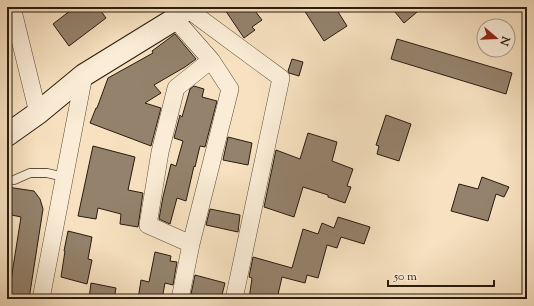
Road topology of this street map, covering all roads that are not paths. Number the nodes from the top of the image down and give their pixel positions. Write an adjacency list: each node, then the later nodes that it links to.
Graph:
1 (12, 7): 5 (street)
2 (183, 11): 3 (street); 4 (main road); 12 (street)
3 (211, 60): 9 (street); 9 (street)
4 (84, 75): 5 (main road); 7 (street)
5 (38, 113): 6 (main road)
6 (7, 135)
7 (64, 177): 8 (lane); 10 (street)
8 (14, 180)
9 (191, 244): 11 (street)
10 (41, 299)
11 (180, 299)
12 (234, 299)

